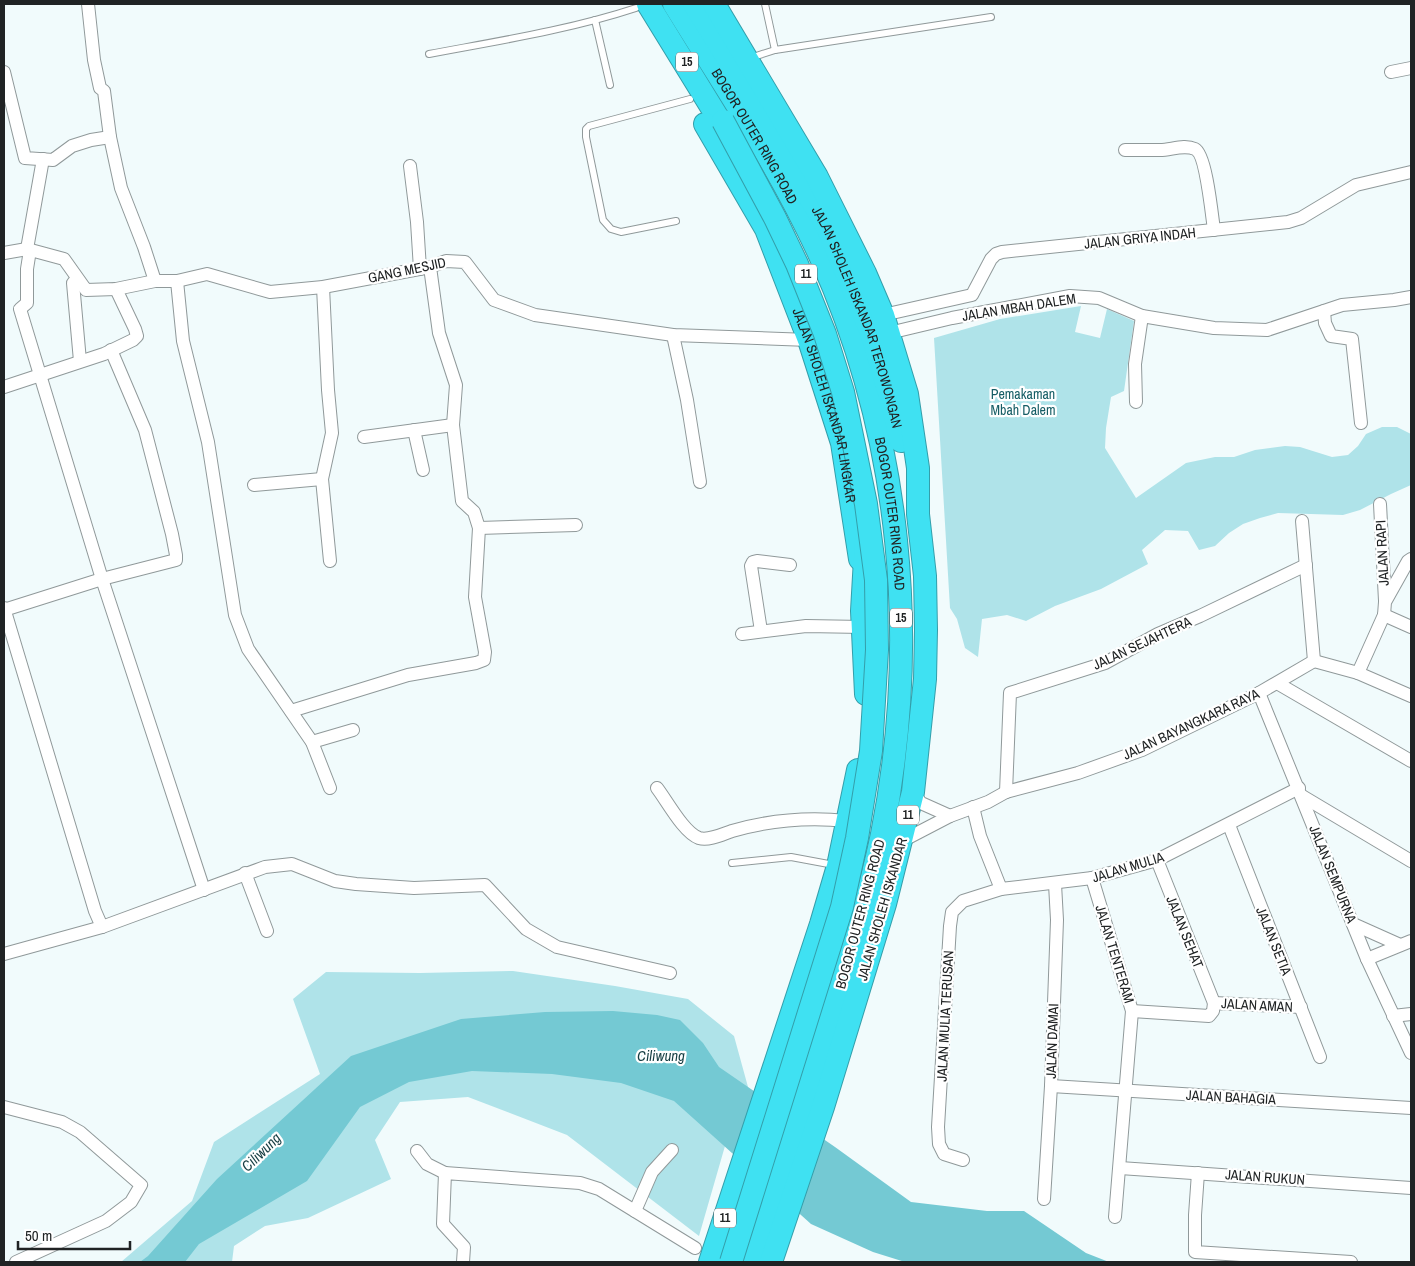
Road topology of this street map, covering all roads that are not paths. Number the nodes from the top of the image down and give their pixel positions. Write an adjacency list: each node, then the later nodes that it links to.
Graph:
1 (88, 4): 17 (street)
2 (674, 4): 128 (highway, BOGOR OUTER RING ROAD / 15)
3 (694, 4): 52 (highway, JALAN SHOLEH ISKANDAR TEROWONGAN / 11)
4 (714, 4): 11 (highway)
5 (765, 4): 9 (lane)
6 (642, 5): 8 (lane); 16 (highway, JALAN SHOLEH ISKANDAR LINGKAR); 60 (highway, 11); 127 (highway, BOGOR OUTER RING ROAD / 15, bridge)
7 (991, 17): 9 (lane)
8 (595, 20): 10 (lane); 15 (lane)
9 (775, 50): 11 (lane)
10 (429, 54)
11 (747, 59): 35 (highway)
12 (1411, 68): 14 (street)
13 (4, 72): 19 (street)
14 (1391, 72)
15 (610, 84)
16 (690, 99): 22 (lane); 37 (highway, JALAN SHOLEH ISKANDAR LINGKAR)
17 (110, 137): 19 (street); 28 (street)
18 (1125, 150): 23 (street)
19 (43, 159): 24 (street)
20 (410, 166): 26 (street)
21 (1411, 172): 23 (street, JALAN GRIYA INDAH)
22 (676, 221)
23 (1214, 230): 35 (street, JALAN GRIYA INDAH)
24 (28, 250): 25 (street, GANG MESJID); 27 (street, GANG MESJID); 40 (street)
25 (4, 253)
26 (425, 268): 30 (street, GANG MESJID); 36 (street, GANG MESJID); 44 (street)
27 (77, 279): 31 (street, GANG MESJID); 39 (street)
28 (156, 281): 29 (street, GANG MESJID); 31 (street, GANG MESJID)
29 (177, 281): 30 (street, GANG MESJID); 73 (street)
30 (323, 287): 48 (street)
31 (116, 289): 38 (street)
32 (1411, 297): 33 (street, JALAN MBAH DALEM)
33 (1324, 311): 34 (street, JALAN MBAH DALEM); 43 (street)
34 (1142, 316): 35 (street, JALAN MBAH DALEM); 42 (street)
35 (886, 324): 52 (highway)
36 (673, 336): 37 (street, GANG MESJID); 49 (street)
37 (809, 340): 60 (highway, JALAN SHOLEH ISKANDAR LINGKAR)
38 (111, 350): 39 (street); 61 (street)
39 (80, 362): 40 (street)
40 (40, 376): 41 (street); 61 (street)
41 (4, 387)
42 (1136, 402)
43 (1361, 423)
44 (453, 425): 45 (street); 55 (street)
45 (414, 430): 46 (street); 47 (street)
46 (364, 437)
47 (423, 470)
48 (322, 479): 50 (street); 57 (street)
49 (700, 482)
50 (254, 485)
51 (1380, 504): 62 (street, JALAN RAPI)
52 (918, 514): 79 (highway, JALAN SHOLEH ISKANDAR / 11)
53 (1302, 521): 59 (street)
54 (576, 525): 55 (street)
55 (479, 528): 73 (street)
56 (1411, 559): 62 (street)
57 (330, 561)
58 (790, 565): 66 (street)
59 (1306, 565): 68 (street); 80 (street, JALAN SEJAHTERA)
60 (863, 577): 64 (highway, 11)
61 (102, 579): 63 (street); 95 (street)
62 (1384, 609): 65 (street); 69 (street)
63 (4, 610): 97 (street)
64 (863, 627): 66 (street); 84 (highway, 11)
65 (1411, 627)
66 (761, 631): 67 (street)
67 (742, 634)
68 (1314, 661): 69 (street); 70 (street, JALAN BAYANGKARA RAYA)
69 (1358, 673): 72 (street)
70 (1277, 683): 71 (street, JALAN BAYANGKARA RAYA); 76 (street)
71 (1259, 693): 80 (street, JALAN BAYANGKARA RAYA); 81 (street, JALAN SEMPURNA)
72 (1411, 696)
73 (291, 711): 75 (street)
74 (353, 730): 75 (street)
75 (312, 742): 77 (street)
76 (1411, 761)
77 (330, 788)
78 (657, 788): 84 (street)
79 (913, 792): 83 (street); 86 (highway, JALAN SHOLEH ISKANDAR / 11)
80 (1006, 792): 82 (street, JALAN BAYANGKARA RAYA)
81 (1301, 792): 85 (street, JALAN MULIA); 88 (street); 96 (street, JALAN SEMPURNA)
82 (973, 807): 83 (street, JALAN BAYANGKARA RAYA); 94 (street)
83 (950, 816): 86 (street, JALAN BAYANGKARA RAYA)
84 (847, 822): 90 (highway, 11)
85 (1228, 825): 87 (street, JALAN MULIA); 104 (street, JALAN SETIA)
86 (902, 840): 129 (highway, JALAN SHOLEH ISKANDAR / 11)
87 (1157, 860): 92 (street, JALAN MULIA); 103 (street, JALAN SEHAT)
88 (1411, 861)
89 (732, 863): 90 (lane)
90 (838, 866): 124 (highway, 11)
91 (245, 873): 95 (street); 98 (street); 102 (street)
92 (1092, 878): 93 (street, JALAN MULIA); 105 (street, JALAN TENTERAM)
93 (1055, 884): 94 (street, JALAN MULIA); 110 (street, JALAN DAMAI)
94 (1001, 889): 116 (street, JALAN MULIA TERUSAN)
95 (204, 890): 97 (street)
96 (1353, 924): 99 (street); 101 (street, JALAN SEMPURNA)
97 (102, 927): 100 (street)
98 (267, 931)
99 (1405, 943): 101 (street)
100 (4, 954)
101 (1368, 959): 107 (street, JALAN SEMPURNA)
102 (670, 973)
103 (1214, 1003): 104 (street, JALAN AMAN); 105 (street, JALAN AMAN)
104 (1301, 1007): 109 (street, JALAN SETIA)
105 (1132, 1011): 111 (street, JALAN TENTERAM)
106 (1411, 1014): 107 (street)
107 (1394, 1016): 108 (street, JALAN SEMPURNA)
108 (1411, 1053)
109 (1320, 1057)
110 (1051, 1086): 111 (street, JALAN BAHAGIA); 121 (street, JALAN DAMAI)
111 (1126, 1091): 113 (street, JALAN BAHAGIA); 117 (street, JALAN TENTERAM)
112 (4, 1106): 125 (street)
113 (1411, 1108)
114 (672, 1150): 122 (street)
115 (417, 1152): 119 (street)
116 (963, 1160)
117 (1120, 1168): 118 (street, JALAN RUKUN); 123 (street, JALAN TENTERAM)
118 (1198, 1172): 120 (street, JALAN RUKUN); 130 (street)
119 (445, 1173): 122 (street); 126 (street)
120 (1411, 1188)
121 (1044, 1199)
122 (635, 1211): 124 (street)
123 (1116, 1217)
124 (703, 1255)
125 (16, 1262)
126 (463, 1262)
127 (731, 1262)
128 (752, 1262)
129 (771, 1262)
130 (1351, 1262)

